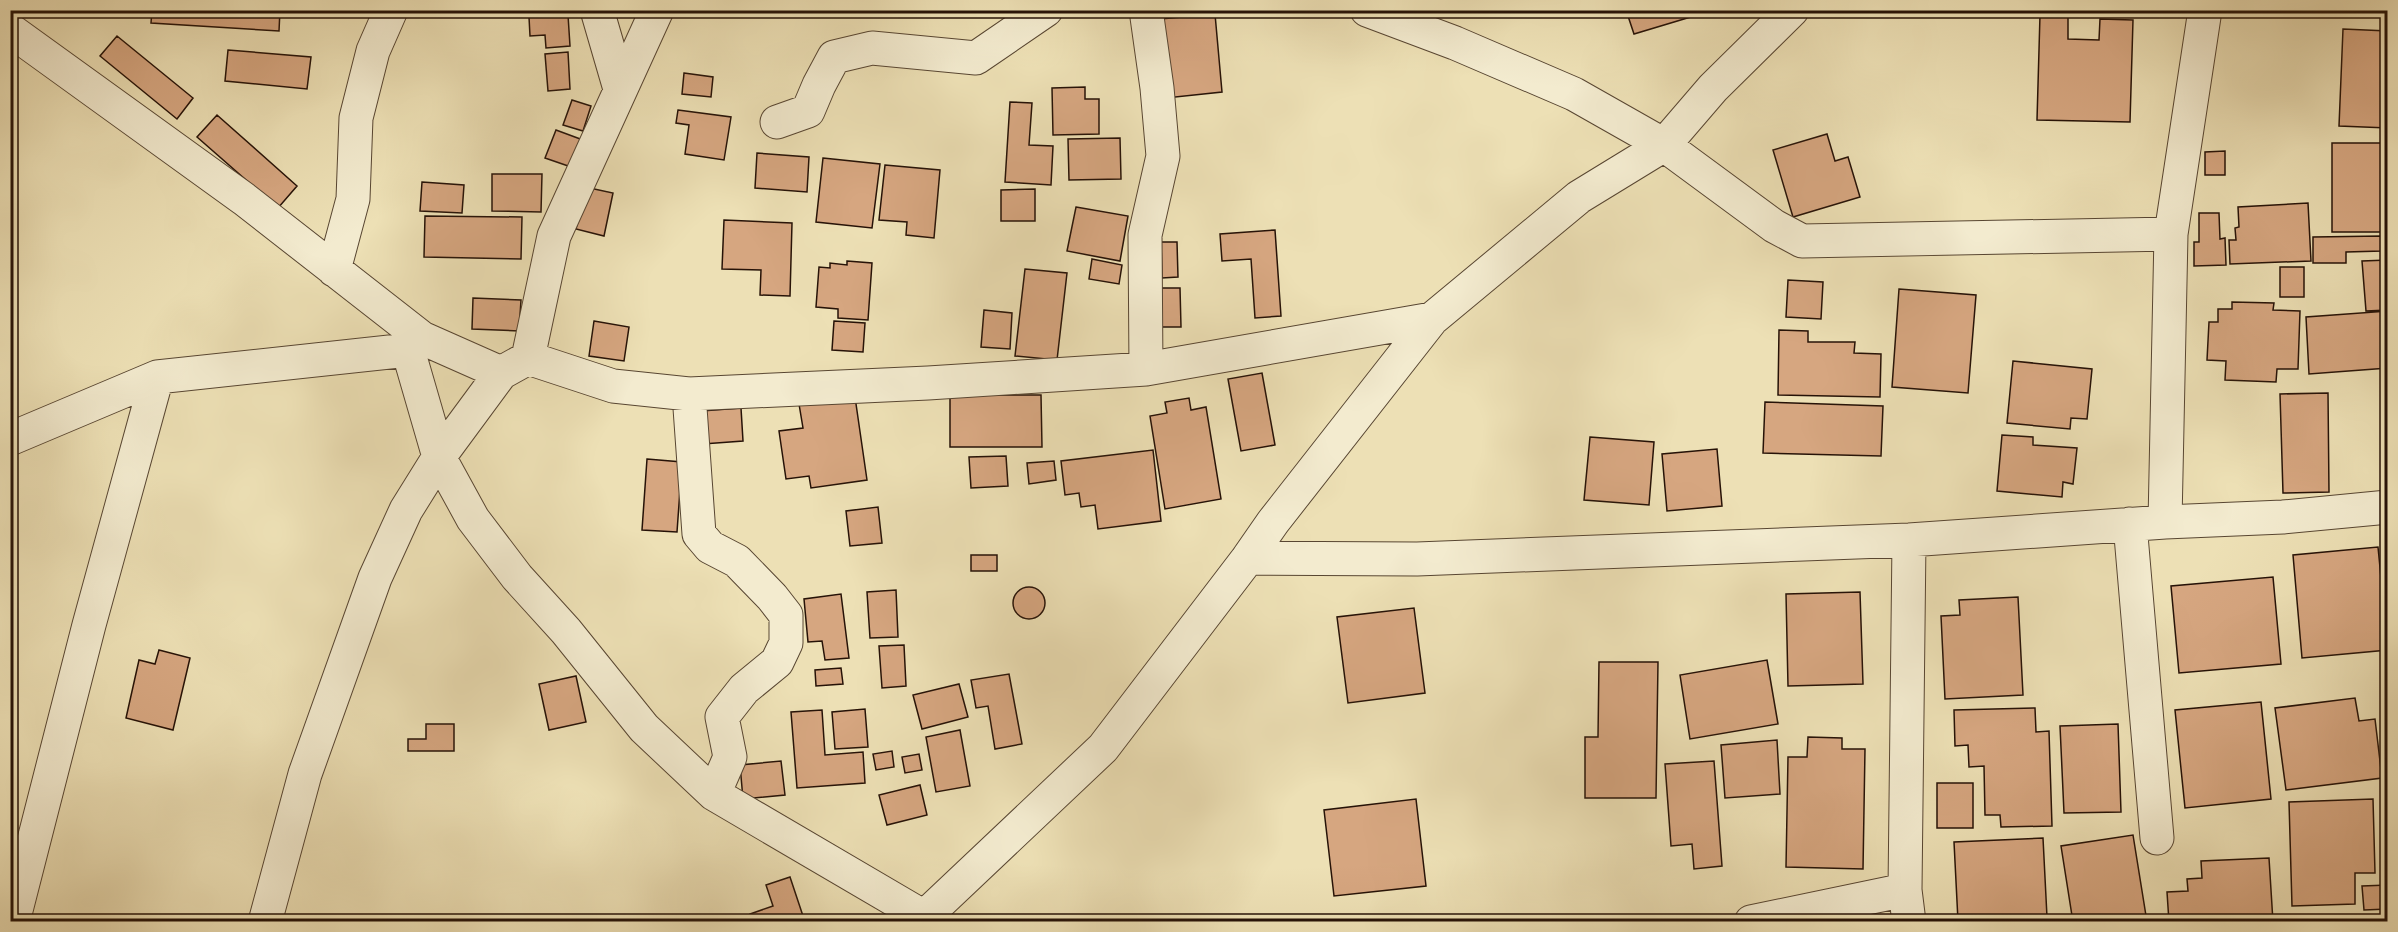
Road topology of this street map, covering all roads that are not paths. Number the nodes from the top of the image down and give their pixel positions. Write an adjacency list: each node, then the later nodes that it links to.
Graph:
1 (391, 10): 14 (street)
2 (597, 10): 10 (street)
3 (657, 10): 10 (street)
4 (1046, 10): 11 (street)
5 (1146, 10): 18 (street)
6 (1367, 10): 12 (street)
7 (1792, 10): 12 (street)
8 (2205, 10): 13 (street)
9 (10, 30): 14 (street)
10 (620, 88): 17 (street)
11 (777, 122)
12 (1664, 145): 13 (street); 15 (street)
13 (2171, 234): 25 (street)
14 (334, 270): 16 (street)
15 (1432, 319): 18 (street); 28 (street)
16 (415, 344): 19 (street); 20 (street); 23 (street)
17 (528, 358): 19 (street); 21 (street)
18 (1146, 369): 21 (street)
19 (501, 374): 23 (street)
20 (157, 377): 22 (street); 33 (street)
21 (690, 394): 29 (street)
22 (10, 439)
23 (439, 457): 29 (street); 34 (street)
24 (2388, 507): 25 (street)
25 (2165, 522): 26 (street)
26 (2130, 524): 27 (street); 30 (street)
27 (1909, 540): 28 (street); 31 (street)
28 (1248, 558): 32 (street)
29 (714, 794): 32 (street)
30 (2157, 838)
31 (1905, 890): 35 (street); 36 (street)
32 (922, 919)
33 (13, 921)
34 (265, 921)
35 (1751, 921)
36 (1909, 921)

